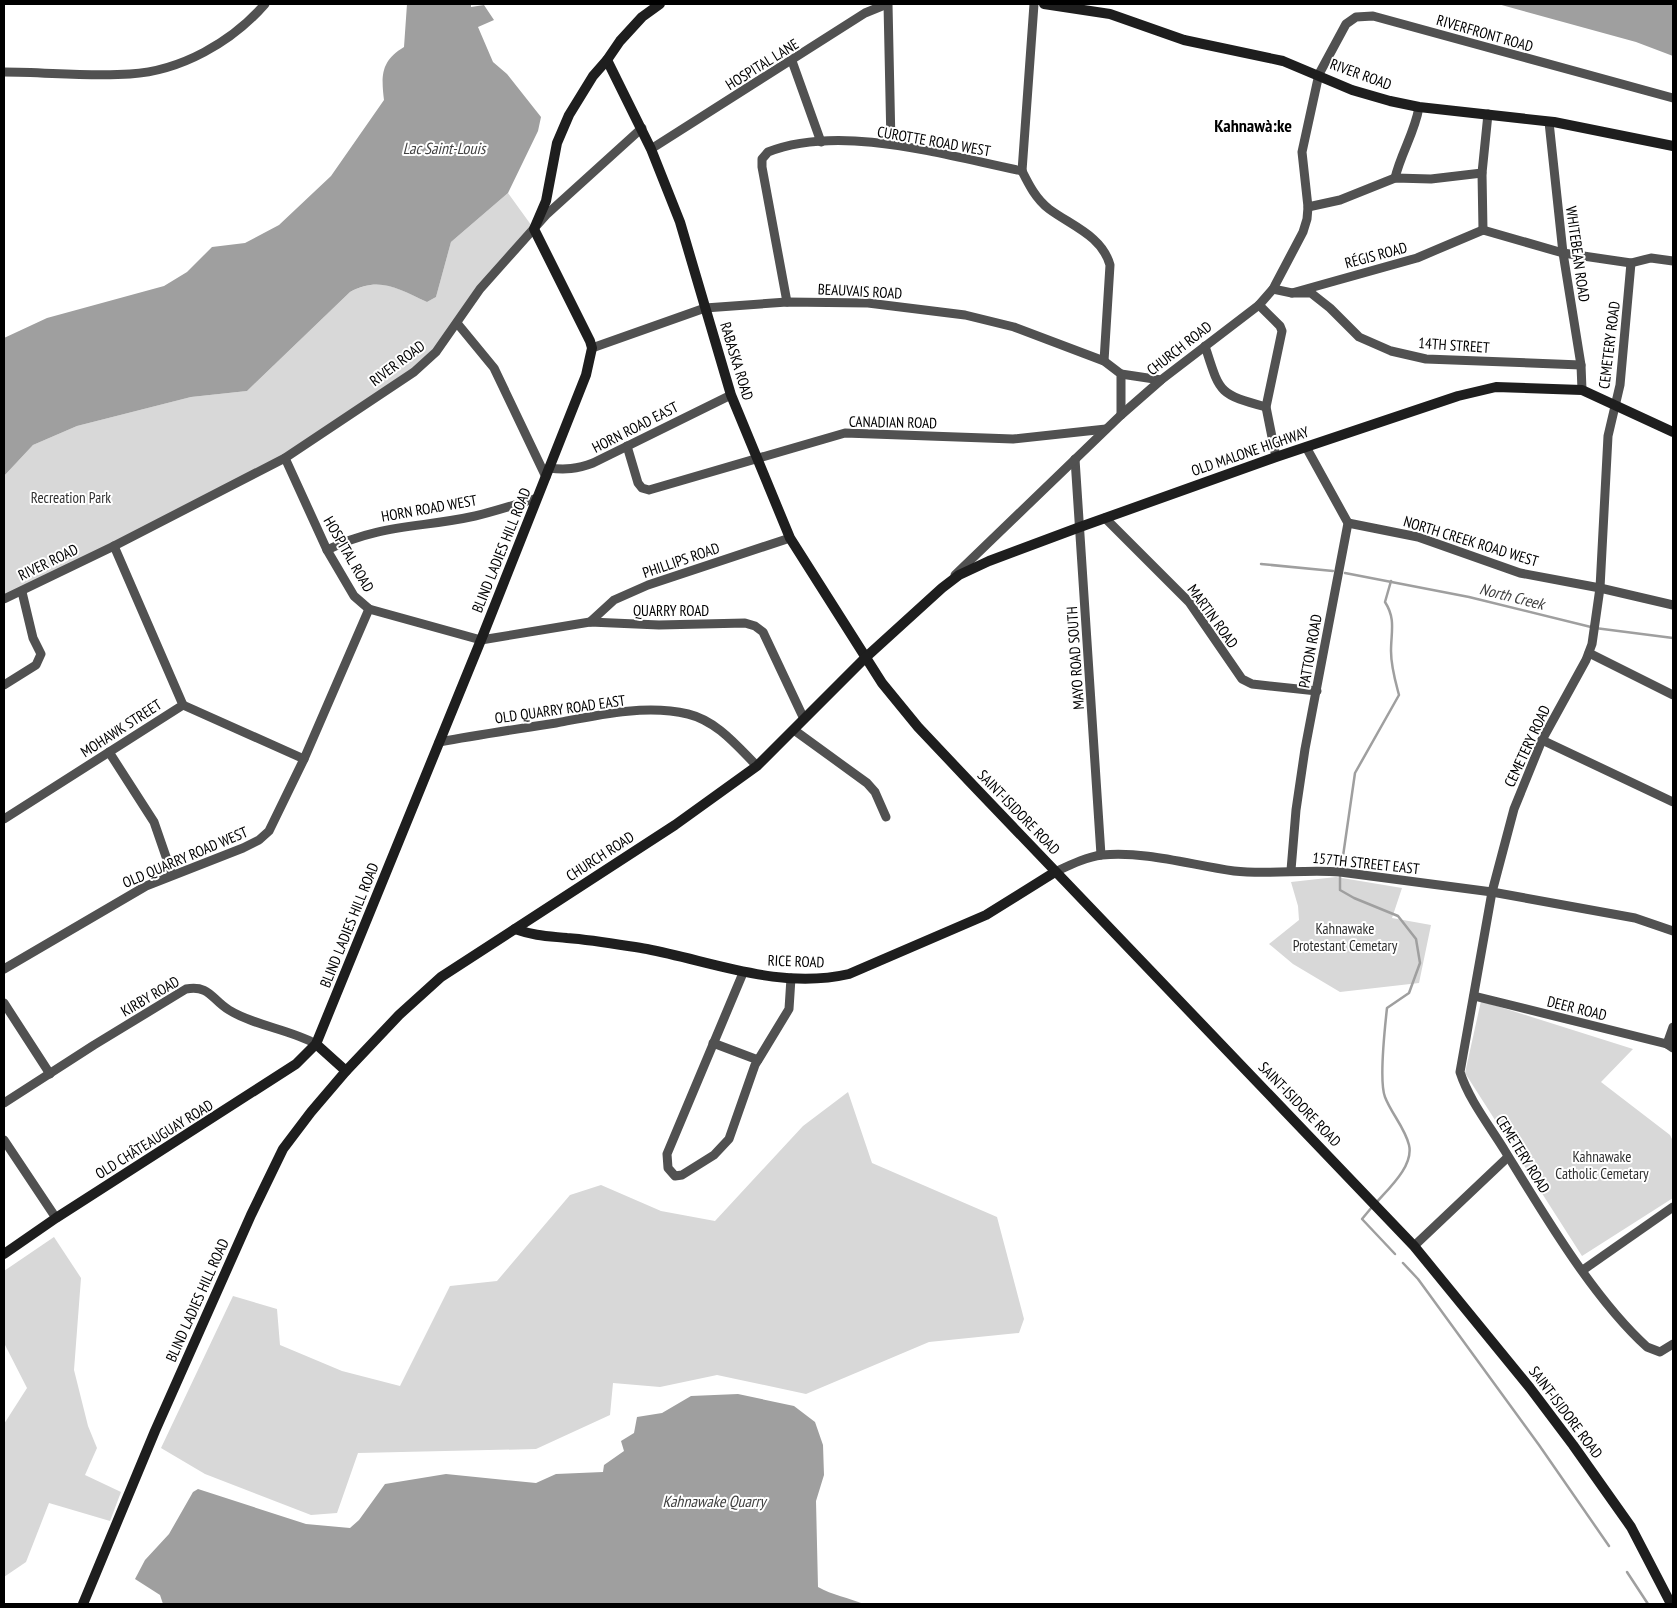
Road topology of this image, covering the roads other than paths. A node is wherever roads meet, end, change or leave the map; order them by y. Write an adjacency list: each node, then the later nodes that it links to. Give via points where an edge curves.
1 (265, 4): 8 (street, via 247,24 221,44 170,66 131,74)
2 (660, 4): 6 (street, RIVER ROAD, via 642,17)
3 (888, 4): 7 (street, HOSPITAL LANE, via 865,13); 16 (street)
4 (1034, 4): 19 (street)
5 (1044, 4): 9 (street, RIVER ROAD, via 1110,14 1184,40 1283,61)
6 (607, 60): 14 (street, RABASKA ROAD); 23 (street, RIVER ROAD, via 593,76 559,134 546,201)
7 (792, 61): 15 (street); 18 (street, HOSPITAL LANE)
8 (4, 72)
9 (1319, 74): 10 (street, RIVERFRONT ROAD, via 1346,24 1356,17 1373,16); 11 (street, RIVER ROAD, via 1352,90); 22 (street, CHURCH ROAD, via 1302,152)
10 (1673, 98)
11 (1419, 107): 12 (street, RIVER ROAD); 21 (street)
12 (1488, 114): 13 (street, RIVER ROAD); 20 (street)
13 (1549, 122): 17 (street, RIVER ROAD); 25 (street, WHITEBEAN ROAD)
14 (642, 128): 18 (street, RABASKA ROAD); 23 (street)
15 (821, 142): 16 (street, CUROTTE ROAD WEST); 30 (street, CUROTTE ROAD WEST, via 775,149 762,159)
16 (891, 144): 19 (street, CUROTTE ROAD WEST)
17 (1673, 146)
18 (652, 149): 32 (street, RABASKA ROAD, via 688,244)
19 (1022, 171): 36 (street, via 1031,190 1048,208 1098,242 1106,253 1110,265)
20 (1482, 173): 21 (street, via 1431,179); 24 (street)
21 (1395, 178): 22 (street, via 1340,200)
22 (1308, 207): 28 (street, CHURCH ROAD, via 1303,232)
23 (534, 228): 33 (street, RIVER ROAD, via 480,290); 35 (street)
24 (1483, 230): 25 (street); 29 (street, RÉGIS ROAD, via 1417,258)
25 (1563, 254): 27 (street); 37 (street, WHITEBEAN ROAD)
26 (1673, 262): 27 (street, via 1650,258)
27 (1631, 263): 42 (street, CEMETERY ROAD, via 1620,384)
28 (1273, 289): 29 (street, RÉGIS ROAD); 31 (street, CHURCH ROAD)
29 (1292, 293): 37 (street, 14TH STREET, via 1311,293 1359,338 1391,352 1426,359)
30 (788, 302): 32 (street, BEAUVAIS ROAD); 36 (street, BEAUVAIS ROAD, via 868,303 965,315 1014,328)
31 (1259, 305): 34 (street, CHURCH ROAD); 43 (street, via 1282,331)
32 (705, 308): 35 (street, BEAUVAIS ROAD); 41 (street, RABASKA ROAD)
33 (457, 323): 49 (street, RIVER ROAD, via 436,352 414,372); 53 (street, via 494,368)
34 (1205, 346): 39 (street, CHURCH ROAD); 43 (street, via 1221,388 1232,398)
35 (592, 348): 53 (street, BLIND LADIES HILL ROAD, via 586,375)
36 (1104, 362): 38 (street, BEAUVAIS ROAD)
37 (1581, 365): 40 (street, WHITEBEAN ROAD)
38 (1121, 374): 39 (street, BEAUVAIS ROAD); 44 (street)
39 (1161, 380): 44 (street, CHURCH ROAD)
40 (1582, 390): 42 (street, OLD MALONE HIGHWAY); 48 (street, OLD MALONE HIGHWAY, via 1496,386)
41 (731, 394): 47 (street, HORN ROAD EAST); 50 (street, RABASKA ROAD)
42 (1614, 404): 46 (street, OLD MALONE HIGHWAY); 62 (street, CEMETERY ROAD, via 1608,436)
43 (1266, 407): 51 (street)
44 (1121, 414): 45 (street, CHURCH ROAD)
45 (1106, 429): 50 (street, CANADIAN ROAD, via 1014,439 845,433); 52 (street, CHURCH ROAD)
46 (1673, 432)
47 (627, 446): 50 (street, CANADIAN ROAD, via 638,483 649,490); 53 (street, HORN ROAD EAST, via 580,468)
48 (1306, 448): 51 (street, OLD MALONE HIGHWAY); 56 (street)
49 (285, 458): 59 (street, RIVER ROAD); 60 (street, HOSPITAL ROAD)
50 (755, 458): 58 (street, RABASKA ROAD)
51 (1276, 458): 55 (street, OLD MALONE HIGHWAY)
52 (1075, 459): 57 (street, MAYO ROAD SOUTH); 61 (street, CHURCH ROAD)
53 (547, 473): 54 (street, BLIND LADIES HILL ROAD)
54 (537, 498): 60 (street, HORN ROAD WEST, via 475,516 391,528 352,538); 68 (street, BLIND LADIES HILL ROAD)
55 (1106, 518): 57 (street, OLD MALONE HIGHWAY); 72 (street, MARTIN ROAD, via 1189,602 1242,679 1252,684)
56 (1348, 523): 62 (street, NORTH CREEK ROAD WEST, via 1418,537 1520,573); 72 (street, PATTON ROAD)
57 (1080, 527): 61 (street, OLD MALONE HIGHWAY, via 989,561); 85 (street, MAYO ROAD SOUTH)
58 (790, 538): 67 (street, PHILLIPS ROAD, via 648,585 614,600); 70 (street, RABASKA ROAD)
59 (114, 546): 63 (street, RIVER ROAD); 74 (street, MOHAWK STREET)
60 (327, 550): 66 (street, HOSPITAL ROAD, via 354,596)
61 (942, 588): 70 (street, OLD MALONE HIGHWAY)
62 (1600, 588): 65 (street, NORTH CREEK ROAD WEST); 69 (street, CEMETERY ROAD)
63 (22, 592): 64 (street, RIVER ROAD); 71 (street, via 41,654 36,665)
64 (4, 599)
65 (1673, 605)
66 (369, 609): 68 (street, HOSPITAL ROAD); 80 (street, OLD QUARRY ROAD WEST)
67 (590, 622): 68 (street, QUARRY ROAD); 75 (street, QUARRY ROAD, via 659,625 745,623 755,626 763,632)
68 (481, 640): 78 (street, BLIND LADIES HILL ROAD)
69 (1589, 653): 73 (street); 77 (street, CEMETERY ROAD)
70 (865, 658): 75 (street, CHURCH ROAD); 87 (street, SAINT-ISIDORE ROAD, via 918,727)
71 (4, 685)
72 (1317, 691): 86 (street, PATTON ROAD, via 1297,801)
73 (1673, 695)
74 (183, 705): 79 (street, MOHAWK STREET); 80 (street)
75 (804, 719): 76 (street, CHURCH ROAD)
76 (794, 730): 81 (street, CHURCH ROAD); 83 (street, via 867,783 875,792)
77 (1542, 740): 82 (street); 89 (street, CEMETERY ROAD, via 1514,809)
78 (439, 742): 81 (street, OLD QUARRY ROAD EAST, via 595,715 659,711 688,714 707,721 722,731); 98 (street, BLIND LADIES HILL ROAD)
79 (109, 752): 84 (street, MOHAWK STREET); 88 (street, via 154,822)
80 (304, 759): 88 (street, OLD QUARRY ROAD WEST, via 276,820 259,840)
81 (757, 766): 90 (street, CHURCH ROAD, via 675,825)
82 (1673, 802)
83 (886, 817)
84 (4, 819)
85 (1101, 855): 86 (street, 157TH STREET EAST, via 1138,855 1235,871); 87 (street, 157TH STREET EAST)
86 (1291, 870): 89 (street, 157TH STREET EAST, via 1340,872)
87 (1055, 872): 94 (street, RICE ROAD, via 986,915 849,974); 109 (street, SAINT-ISIDORE ROAD)
88 (172, 874): 92 (street, OLD QUARRY ROAD WEST, via 118,901)
89 (1492, 892): 91 (street, 157TH STREET EAST, via 1635,918); 95 (street, CEMETERY ROAD)
90 (515, 929): 93 (street, RICE ROAD, via 534,936 648,950); 102 (street, CHURCH ROAD, via 441,977 399,1015)
91 (1673, 931)
92 (4, 969)
93 (743, 973): 94 (street, RICE ROAD); 99 (street)
94 (791, 978): 101 (street, via 789,1009)
95 (1474, 996): 100 (street, DEER ROAD); 106 (street, CEMETERY ROAD, via 1460,1072 1464,1085)
96 (4, 1003): 103 (street)
97 (1673, 1027): 100 (street)
98 (316, 1044): 102 (street); 103 (street, KIRBY ROAD, via 298,1034 240,1016 198,987 186,989); 108 (street, OLD CHÂTEAUGUAY ROAD, via 296,1064)
99 (713, 1044): 101 (street); 101 (street, via 667,1154 668,1168 675,1176 682,1176 714,1155 729,1139)
100 (1670, 1046)
101 (758, 1060)
102 (346, 1071): 113 (street, BLIND LADIES HILL ROAD, via 283,1149 250,1215)
103 (50, 1074): 104 (street, KIRBY ROAD)
104 (4, 1103)
105 (4, 1140): 108 (street)
106 (1508, 1157): 109 (street); 111 (street, CEMETERY ROAD)
107 (1673, 1207): 111 (street)
108 (56, 1218): 110 (street, OLD CHÂTEAUGUAY ROAD)
109 (1414, 1246): 114 (street, SAINT-ISIDORE ROAD, via 1573,1445 1634,1533)
110 (4, 1254)
111 (1582, 1270): 112 (street, CEMETERY ROAD, via 1647,1347 1660,1352)
112 (1673, 1344)
113 (83, 1604)
114 (1671, 1604)

